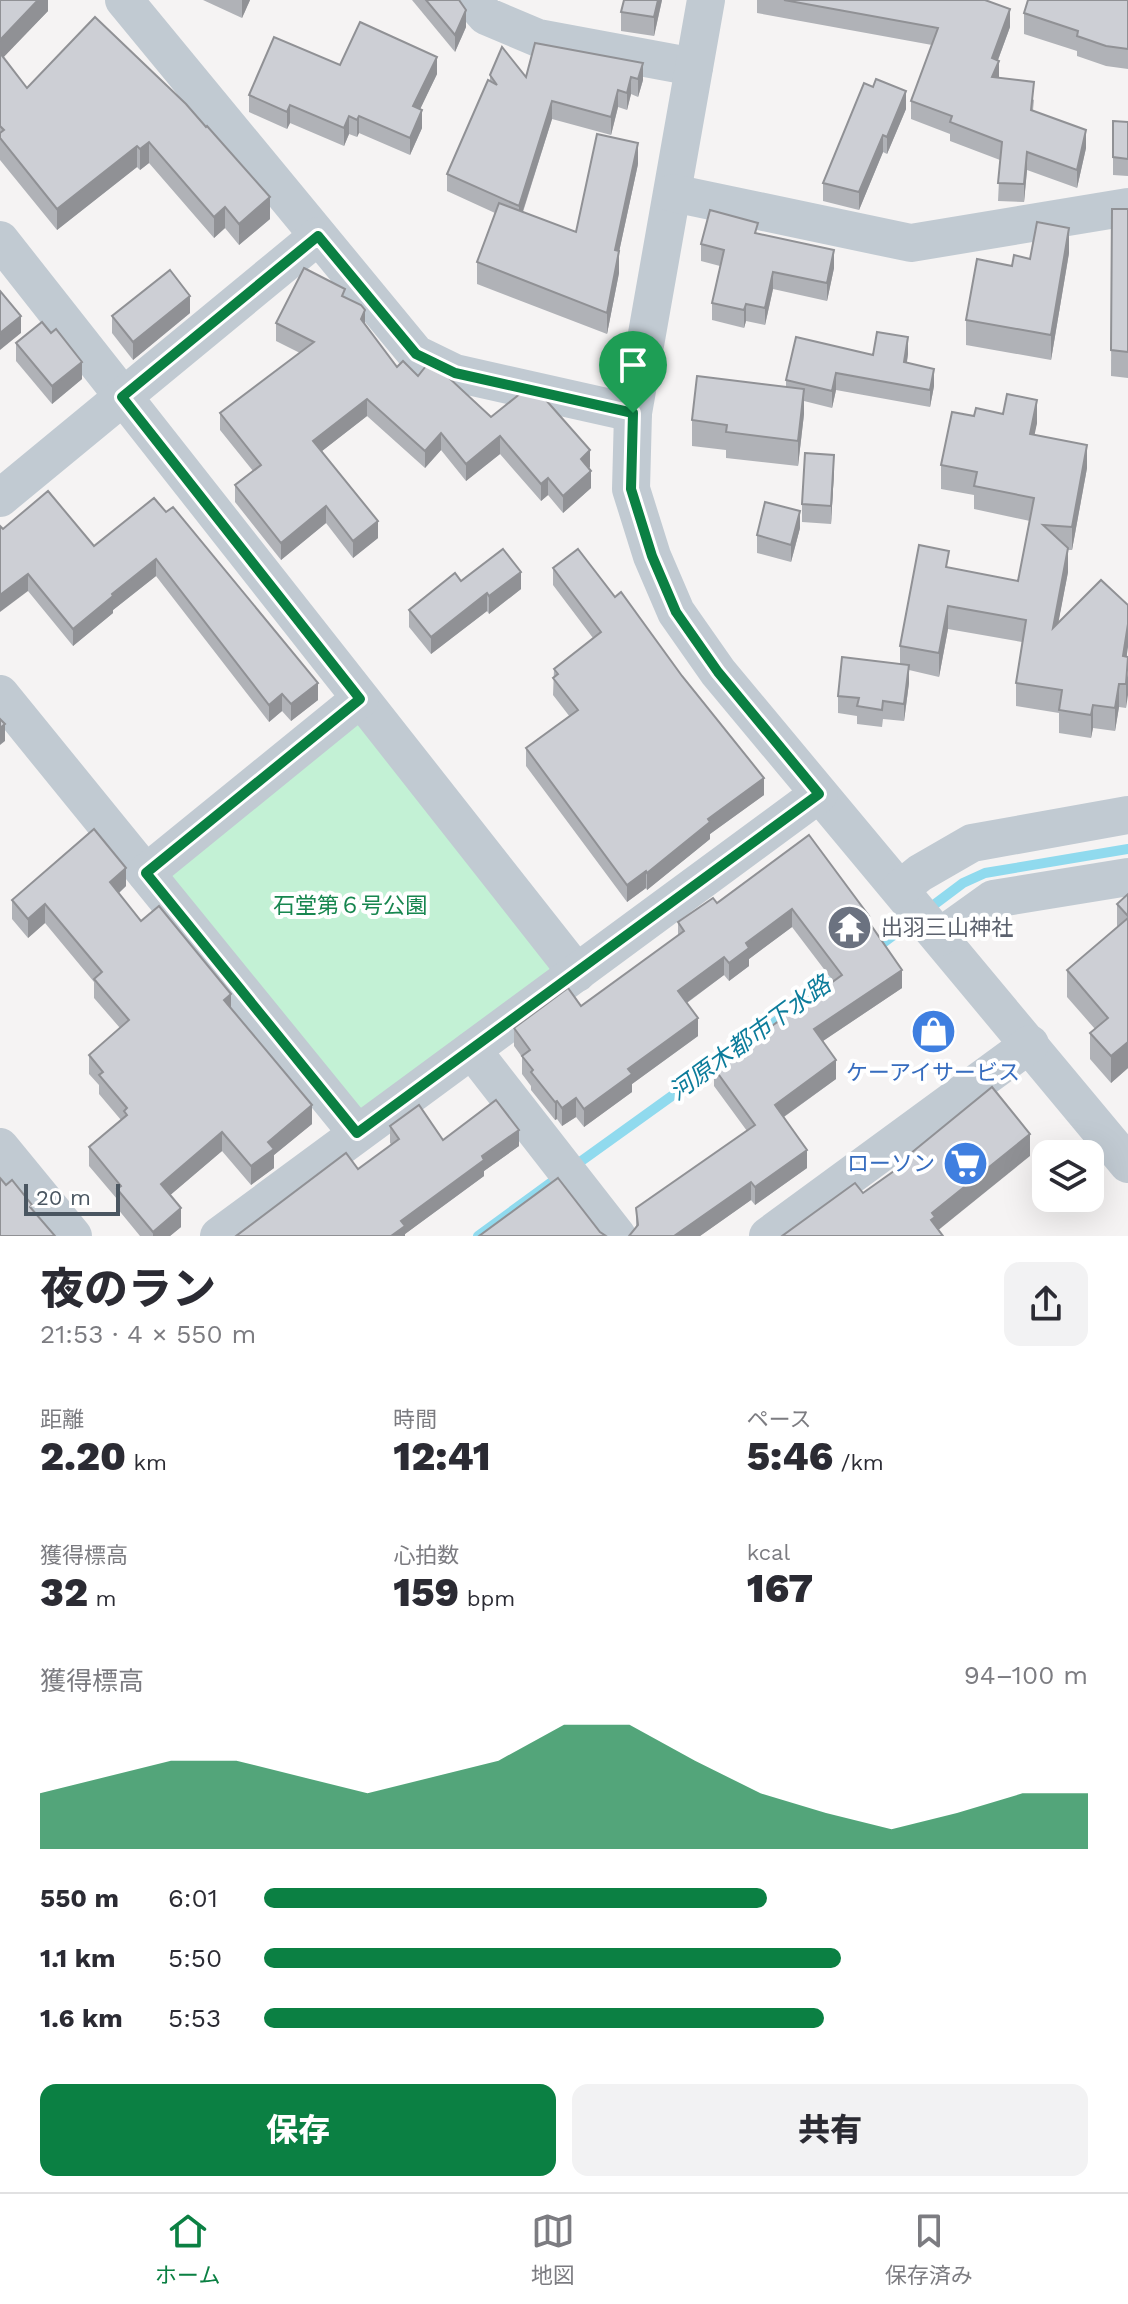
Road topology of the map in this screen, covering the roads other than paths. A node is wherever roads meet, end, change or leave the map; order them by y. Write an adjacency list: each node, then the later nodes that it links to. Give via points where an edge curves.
1 (124, 0): 7 (street)
2 (472, 0): 4 (street, via 486,16 538,38)
3 (706, 0): 4 (street)
4 (694, 67): 5 (street)
5 (673, 193): 6 (street, via 911,243); 10 (street)
6 (1128, 207)
7 (318, 236): 9 (street); 10 (street, via 416,354 455,373)
8 (0, 240): 9 (street)
9 (122, 397): 11 (street); 13 (street)
10 (633, 413): 14 (street, via 631,489 676,612 718,672)
11 (0, 498)
12 (0, 694): 16 (street)
13 (360, 699): 16 (street); 20 (street)
14 (819, 794): 18 (street); 20 (street)
15 (1128, 815): 18 (street, via 972,843)
16 (146, 873): 23 (street)
17 (1128, 877): 19 (street, via 993,899)
18 (900, 889): 19 (street)
19 (940, 937): 21 (street)
20 (577, 973): 22 (street)
21 (1030, 1044): 25 (street); 29 (street)
22 (472, 1050): 23 (street); 28 (street)
23 (357, 1133): 27 (street)
24 (0, 1147): 26 (street)
25 (1128, 1164)
26 (73, 1236)
27 (219, 1236)
28 (617, 1236)
29 (768, 1236)

